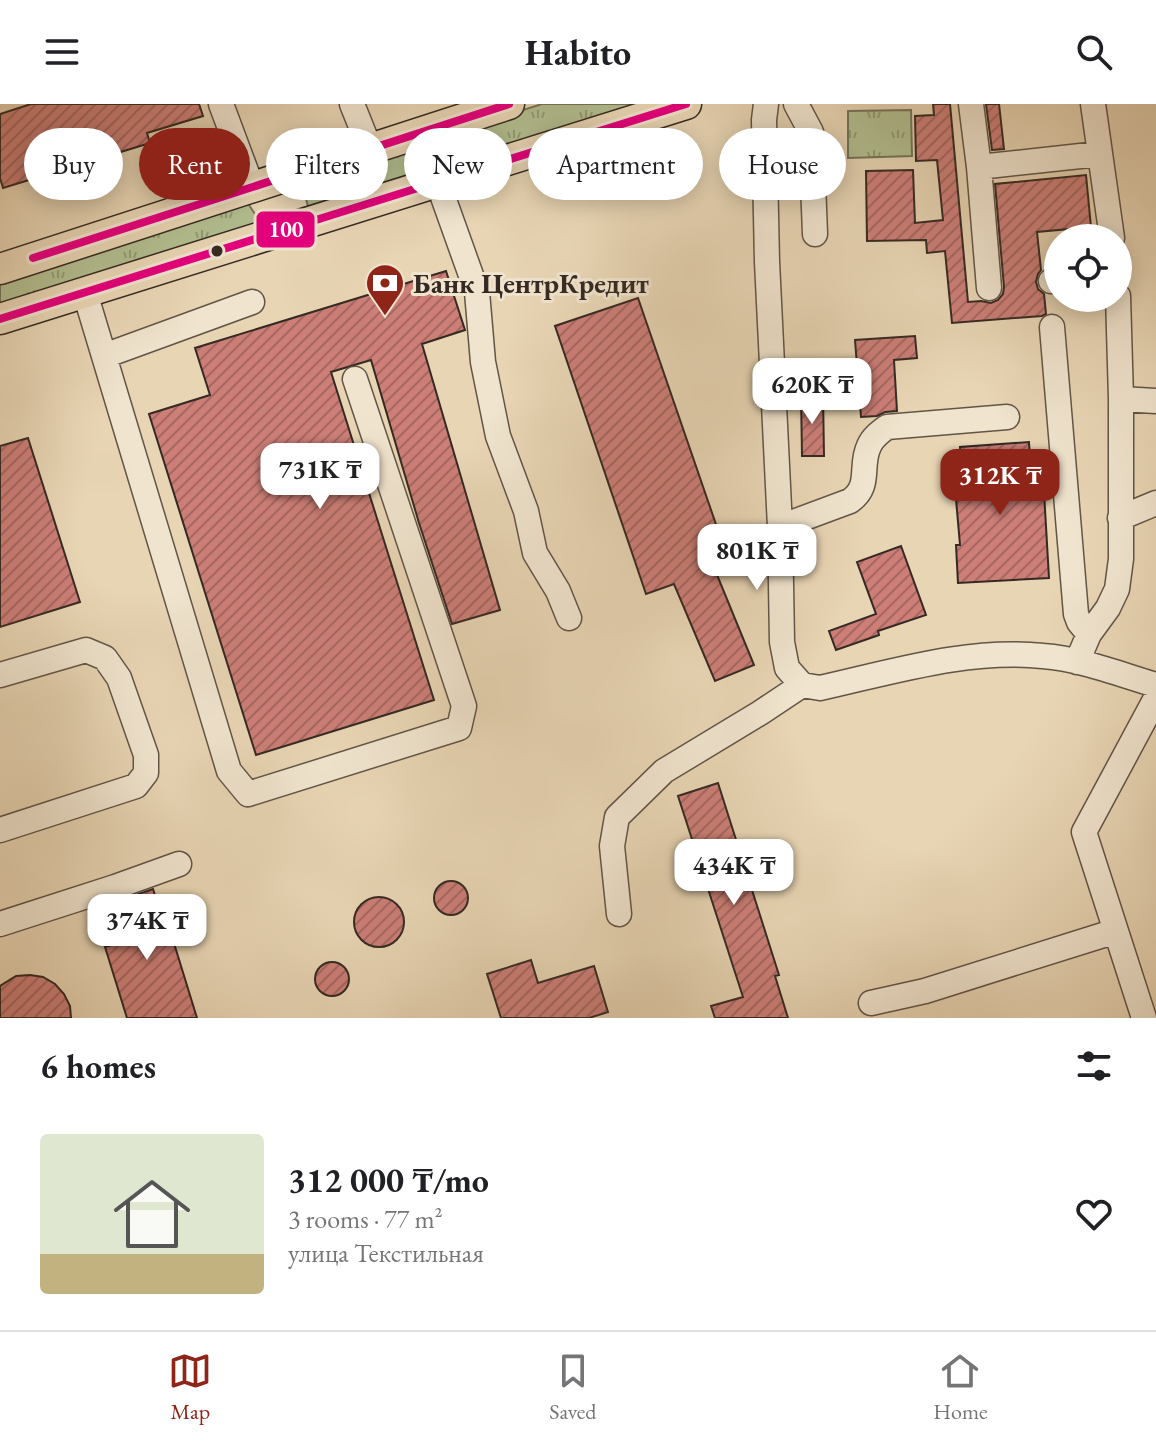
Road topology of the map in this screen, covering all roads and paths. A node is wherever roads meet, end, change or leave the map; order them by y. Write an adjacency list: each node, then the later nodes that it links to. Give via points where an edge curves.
1 (221, 104): 15 (street)
2 (352, 104): 10 (street)
3 (509, 104): 9 (main road)
4 (686, 104): 13 (main road)
5 (766, 104): 35 (street, via 767,262)
6 (796, 104): 20 (street, via 811,132)
7 (971, 104): 14 (street)
8 (1093, 104): 12 (street)
9 (455, 112): 11 (main road)
10 (362, 128)
11 (388, 141)
12 (1099, 154): 14 (street); 18 (street)
13 (512, 159)
14 (979, 167): 22 (street)
15 (264, 183): 19 (main road); 21 (main road)
16 (404, 193): 19 (main road)
17 (444, 200): 36 (street, via 477,292 483,362 498,436 526,511 535,553)
18 (1110, 224)
19 (292, 228): 23 (main road)
20 (815, 234)
21 (0, 269)
22 (989, 288)
23 (85, 293): 26 (main road); 28 (street)
24 (252, 302): 28 (street)
25 (1118, 312): 30 (street)
26 (0, 319)
27 (1052, 327): 37 (street, via 1076,614)
28 (104, 356): 29 (street, via 229,771 248,794 459,728 462,717 464,706)
29 (355, 379)
30 (1121, 399): 31 (street); 34 (street)
31 (1156, 401)
32 (1007, 417): 35 (street, via 887,427 868,447 857,496)
33 (1156, 503): 34 (street)
34 (1120, 518): 37 (street, via 1117,589)
35 (780, 527): 40 (street, via 782,642 787,668)
36 (569, 618)
37 (1089, 634): 38 (street)
38 (1077, 662): 40 (street, via 1015,654 965,658 820,688); 41 (street)
39 (0, 675): 43 (street, via 86,650 105,658 119,678 146,755 146,773 136,786)
40 (802, 685): 45 (street, via 664,771 617,817 612,846)
41 (1156, 685)
42 (1156, 698): 47 (street, via 1084,832)
43 (0, 830)
44 (179, 864): 46 (street)
45 (619, 914)
46 (0, 924)
47 (1116, 931): 48 (street); 49 (street)
48 (1146, 1002)
49 (871, 1003)

